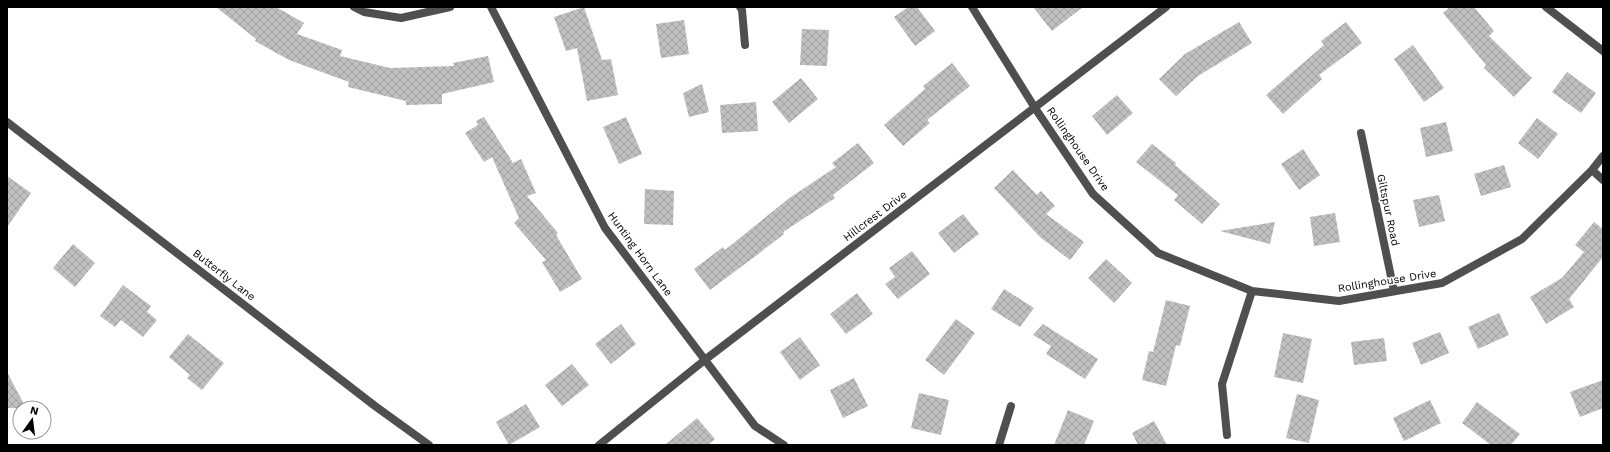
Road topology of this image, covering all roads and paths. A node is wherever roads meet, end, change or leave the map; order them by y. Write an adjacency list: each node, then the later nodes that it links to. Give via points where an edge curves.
1 (354, 7): 2 (street, via 364,12 401,18)
2 (450, 7)
3 (491, 7): 18 (street, Hunting Horn Lane, via 605,228)
4 (740, 7): 8 (street)
5 (972, 7): 10 (street, Rollinghouse Drive)
6 (1166, 7): 10 (street, Hillcrest Drive)
7 (1546, 7): 9 (street)
8 (745, 45)
9 (1603, 51)
10 (1035, 108): 16 (street, Rollinghouse Drive, via 1093,194 1158,253); 18 (street, Hillcrest Drive)
11 (7, 122): 21 (street, Butterfly Lane)
12 (1361, 133): 17 (street, Giltspur Road)
13 (1603, 156): 14 (street, Rollinghouse Drive)
14 (1592, 170): 15 (street); 17 (street, Rollinghouse Drive, via 1522,239 1442,283)
15 (1603, 180)
16 (1252, 291): 17 (street, Rollinghouse Drive, via 1339,301); 20 (street, via 1222,384)
17 (1394, 291)
18 (706, 359): 22 (street, Hillcrest Drive); 23 (street, Hunting Horn Lane, via 755,426)
19 (1011, 406): 24 (street)
20 (1227, 435)
21 (429, 445)
22 (599, 445)
23 (784, 445)
24 (999, 445)

